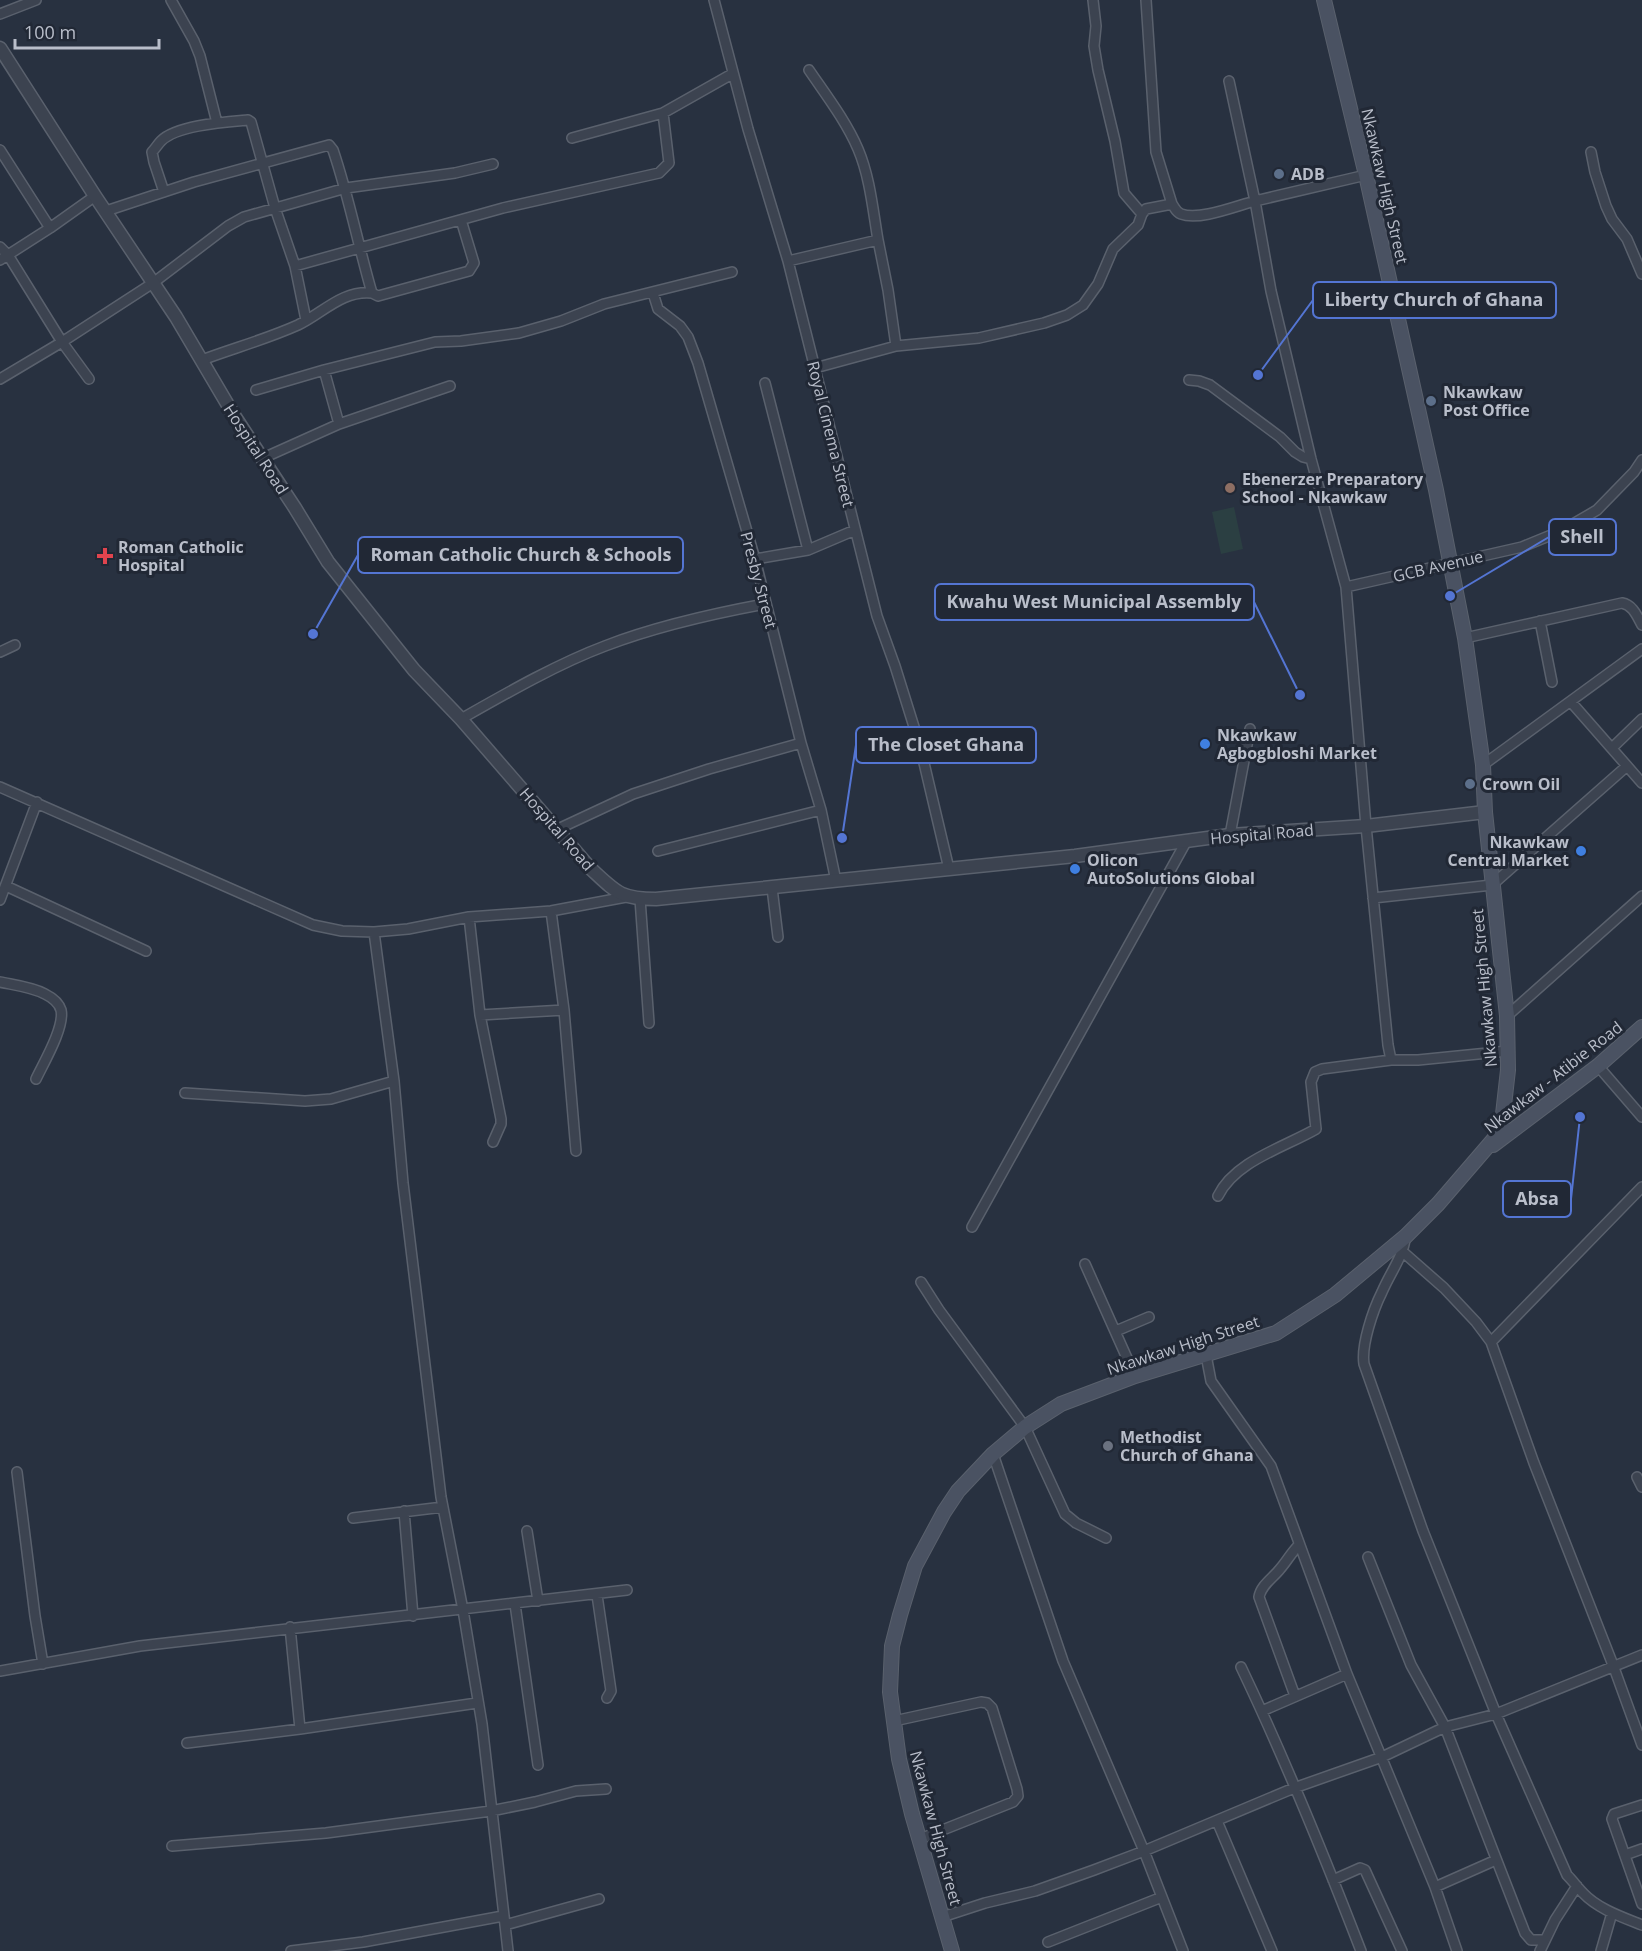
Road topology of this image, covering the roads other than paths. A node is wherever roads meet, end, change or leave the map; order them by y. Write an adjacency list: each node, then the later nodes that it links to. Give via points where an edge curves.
1 (36, 0): 7 (street)
2 (171, 0): 13 (street, via 200,56)
3 (714, 0): 10 (street, Royal Cinema Street)
4 (1094, 0): 27 (street, via 1094,46 1124,193)
5 (1146, 0): 24 (street, via 1156,152)
6 (1324, 0): 19 (main road, Nkawkaw High Street)
7 (0, 14)
8 (0, 48): 22 (street, Hospital Road)
9 (809, 70): 30 (street, via 858,150)
10 (732, 74): 12 (street); 34 (street, Royal Cinema Street)
11 (1229, 81): 23 (street)
12 (663, 113): 14 (street); 28 (street, via 669,163 659,173)
13 (217, 123): 17 (street, via 251,122); 21 (street, via 162,139 152,152)
14 (572, 138)
15 (0, 150): 29 (street)
16 (1591, 152): 37 (street, via 1606,207 1627,239)
17 (263, 163): 20 (street, via 329,145); 21 (street); 25 (street)
18 (493, 164): 20 (street)
19 (1366, 175): 23 (street); 60 (main road, Nkawkaw High Street)
20 (346, 188): 25 (street); 32 (street)
21 (164, 192): 26 (street)
22 (95, 196): 26 (street, Hospital Road); 29 (street)
23 (1255, 201): 24 (street, via 1194,217 1183,215); 55 (street, via 1271,291)
24 (1172, 204): 27 (street, via 1146,209)
25 (275, 208): 35 (street); 38 (street, via 228,225)
26 (106, 211): 38 (street, Hospital Road)
27 (1142, 214): 43 (street, via 1138,225 1113,249 1098,284 1083,305 1067,315 979,338)
28 (461, 220): 32 (street); 39 (street, via 474,263 469,271 384,295)
29 (50, 228): 33 (street)
30 (878, 240): 34 (street); 43 (street)
31 (0, 247): 33 (street)
32 (359, 248): 35 (street); 39 (street)
33 (4, 258): 42 (street)
34 (788, 261): 45 (street, Royal Cinema Street)
35 (295, 266): 41 (street)
36 (732, 272): 40 (street)
37 (1642, 274)
38 (153, 283): 42 (street); 44 (street, Hospital Road)
39 (372, 293): 41 (street, via 344,296)
40 (653, 293): 46 (street, via 604,304 519,333 435,342); 59 (street, Presby Street, via 658,309 688,337 698,363)
41 (306, 320): 44 (street)
42 (62, 342): 47 (street); 48 (street)
43 (896, 346): 45 (street)
44 (202, 360): 54 (street, Hospital Road)
45 (814, 368): 57 (street, Royal Cinema Street)
46 (324, 370): 52 (street); 53 (street)
47 (0, 379)
48 (89, 379)
49 (1189, 380): 55 (street, via 1210,385 1294,452)
50 (765, 383): 58 (street)
51 (450, 386): 53 (street)
52 (256, 390)
53 (339, 424): 54 (street)
54 (261, 459): 71 (street, Hospital Road, via 360,604)
55 (1311, 459): 61 (street)
56 (1642, 460): 60 (street, GCB Avenue, via 1597,510 1562,531 1522,547)
57 (855, 530): 58 (street); 88 (street, Royal Cinema Street, via 877,616 920,746)
58 (808, 549): 59 (street)
59 (755, 559): 62 (street, Presby Street)
60 (1451, 562): 61 (street, GCB Avenue); 65 (main road, Nkawkaw High Street)
61 (1346, 588): 83 (street)
62 (765, 604): 71 (street, via 687,620 604,646); 74 (street, Presby Street)
63 (1540, 621): 64 (street, via 1622,603 1634,610); 65 (street); 69 (street)
64 (1642, 625)
65 (1465, 638): 76 (main road, Nkawkaw High Street)
66 (15, 645): 68 (street)
67 (1642, 648): 70 (street)
68 (0, 652)
69 (1551, 682)
70 (1571, 702): 75 (street); 76 (street)
71 (461, 719): 84 (street, Hospital Road)
72 (1642, 720): 75 (street)
73 (1250, 729): 85 (street)
74 (801, 743): 81 (street, Presby Street); 84 (street, via 633,794)
75 (1612, 748): 77 (street)
76 (1483, 765): 82 (main road, Nkawkaw High Street)
77 (1627, 766): 78 (street); 90 (street)
78 (1642, 783)
79 (0, 787): 80 (street)
80 (38, 802): 91 (street); 100 (street, via 313,925)
81 (821, 810): 87 (street); 89 (street, Presby Street)
82 (1485, 812): 83 (street, Hospital Road); 90 (main road, Nkawkaw High Street)
83 (1366, 826): 85 (street, Hospital Road); 95 (street)
84 (558, 829): 94 (street, Hospital Road, via 590,868)
85 (1230, 836): 86 (street, Hospital Road)
86 (1186, 842): 88 (street, Hospital Road); 121 (street)
87 (658, 851)
88 (950, 869): 89 (street, Hospital Road)
89 (836, 881): 92 (street, Hospital Road)
90 (1492, 885): 95 (street); 106 (main road, Nkawkaw High Street)
91 (6, 886): 97 (street); 102 (street)
92 (772, 888): 96 (street, Hospital Road); 101 (street)
93 (1642, 896): 106 (street)
94 (626, 897): 96 (street, Hospital Road); 98 (street)
95 (1373, 898): 110 (street)
96 (640, 899): 107 (street)
97 (0, 900)
98 (550, 911): 99 (street); 104 (street)
99 (469, 917): 100 (street); 105 (street)
100 (374, 932): 113 (street)
101 (778, 937)
102 (146, 951)
103 (0, 982): 112 (street, via 45,994 61,1011 51,1048)
104 (564, 1010): 105 (street); 117 (street)
105 (480, 1015): 116 (street, via 501,1119)
106 (1507, 1016): 109 (main road, Nkawkaw High Street)
107 (649, 1023)
108 (1642, 1027): 111 (main road, Nkawkaw - Atibie Road)
109 (1508, 1051): 110 (street); 118 (main road, Nkawkaw High Street, via 1502,1123)
110 (1391, 1060): 120 (street, via 1315,1072 1311,1082 1316,1129 1269,1150 1222,1186)
111 (1599, 1066): 115 (street); 118 (main road, Nkawkaw - Atibie Road)
112 (36, 1079)
113 (394, 1081): 114 (street, via 331,1099 305,1101); 136 (street)
114 (185, 1094)
115 (1642, 1118)
116 (493, 1142)
117 (576, 1151)
118 (1484, 1152): 122 (main road, Nkawkaw High Street)
119 (1642, 1187): 128 (street)
120 (1218, 1196)
121 (972, 1227)
122 (1406, 1236): 123 (street); 129 (main road, Nkawkaw High Street, via 1335,1294 1276,1333)
123 (1403, 1252): 128 (street, via 1444,1288); 160 (street, via 1380,1294 1363,1351 1364,1364 1423,1531)
124 (1085, 1264): 127 (street)
125 (921, 1282): 131 (street)
126 (1149, 1317): 127 (street)
127 (1116, 1332): 130 (street)
128 (1491, 1342): 152 (street)
129 (1206, 1355): 130 (main road, Nkawkaw High Street); 141 (street, via 1211,1380 1271,1466)
130 (1135, 1376): 131 (main road, Nkawkaw High Street, via 1061,1404)
131 (1025, 1427): 132 (main road, Nkawkaw High Street); 140 (street, via 1065,1514)
132 (993, 1454): 161 (main road, Nkawkaw High Street, via 958,1491 915,1566 892,1646 890,1692); 176 (street, via 1063,1661)
133 (17, 1472): 151 (street)
134 (1637, 1477): 135 (street)
135 (1642, 1487)
136 (443, 1507): 137 (street); 147 (street)
137 (404, 1511): 138 (street); 148 (street)
138 (353, 1518)
139 (527, 1531): 145 (street)
140 (1106, 1538)
141 (1299, 1545): 155 (street); 156 (street, via 1259,1597)
142 (1368, 1557): 162 (street, via 1411,1665)
143 (627, 1590): 144 (street)
144 (597, 1595): 145 (street); 157 (street, via 611,1690)
145 (538, 1601): 146 (street)
146 (515, 1604): 147 (street); 167 (street)
147 (463, 1610): 148 (street); 158 (street)
148 (413, 1616): 149 (street)
149 (290, 1627): 151 (street, via 140,1646); 163 (street)
150 (1642, 1655): 152 (street)
151 (43, 1664): 154 (street)
152 (1613, 1665): 160 (street); 165 (street)
153 (1241, 1667): 159 (street)
154 (0, 1671)
155 (1347, 1674): 156 (street); 166 (street)
156 (1295, 1696): 159 (street)
157 (607, 1698)
158 (477, 1703): 163 (street); 171 (street)
159 (1262, 1711): 168 (street)
160 (1496, 1714): 162 (street); 180 (street, via 1567,1875)
161 (894, 1721): 173 (main road, Nkawkaw High Street, via 899,1759); 173 (street, via 987,1703 992,1708 1017,1789 1018,1796 1013,1802)
162 (1444, 1726): 166 (street); 178 (street)
163 (300, 1729): 164 (street)
164 (187, 1743)
165 (1642, 1745)
166 (1382, 1757): 168 (street); 181 (street)
167 (538, 1766)
168 (1294, 1788): 172 (street); 179 (street)
169 (606, 1789): 171 (street, via 576,1791)
170 (1642, 1805): 177 (street, via 1612,1816)
171 (491, 1811): 174 (street, via 326,1833); 187 (street)
172 (1216, 1821): 176 (street); 195 (street)
173 (920, 1839): 186 (main road, Nkawkaw High Street)
174 (172, 1846)
175 (1642, 1849): 177 (street)
176 (1144, 1851): 182 (street); 186 (street, via 1035,1891)
177 (1625, 1856): 184 (street)
178 (1496, 1860): 181 (street); 189 (street, via 1527,1936 1531,1940)
179 (1333, 1880): 196 (street); 197 (street, via 1360,1868 1365,1870)
180 (1577, 1886): 185 (street); 189 (street)
181 (1435, 1887): 198 (street)
182 (1162, 1897): 190 (street); 194 (street)
183 (599, 1899): 187 (street)
184 (1642, 1904)
185 (1612, 1913): 188 (street); 200 (street)
186 (942, 1917): 193 (main road, Nkawkaw High Street)
187 (504, 1920): 191 (street); 192 (street)
188 (1642, 1925)
189 (1545, 1940): 199 (street)
190 (1048, 1942)
191 (291, 1951)
192 (508, 1951)
193 (952, 1951)
194 (1183, 1951)
195 (1272, 1951)
196 (1361, 1951)
197 (1402, 1951)
198 (1457, 1951)
199 (1540, 1951)
200 (1601, 1951)

